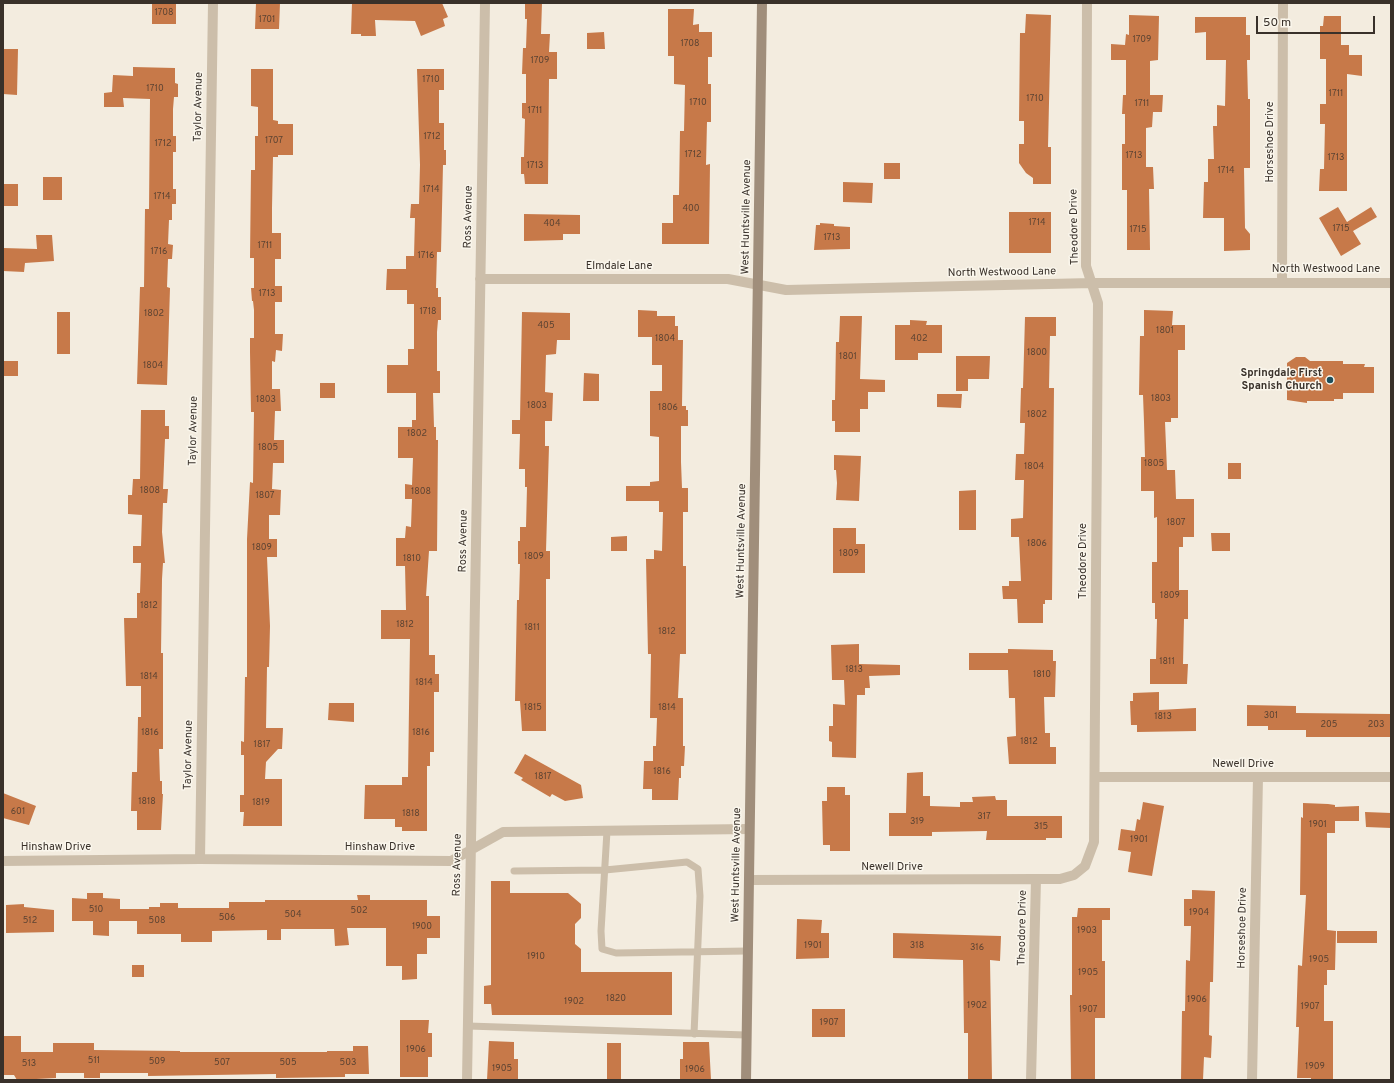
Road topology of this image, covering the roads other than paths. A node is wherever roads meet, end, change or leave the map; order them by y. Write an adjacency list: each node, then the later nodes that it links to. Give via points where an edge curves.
1 (213, 3): 17 (street, Taylor Avenue)
2 (485, 3): 6 (street, Ross Avenue)
3 (762, 3): 10 (main road, West Huntsville Avenue)
4 (1087, 3): 9 (street, Theodore Drive, via 1086,266)
5 (1284, 3): 7 (street, Horseshoe Drive)
6 (480, 279): 10 (street, Elmdale Lane, via 728,279); 16 (street, Ross Avenue)
7 (1282, 282): 8 (street, North Westwood Lane); 9 (street, North Westwood Lane)
8 (1391, 282)
9 (1092, 283): 10 (street, North Westwood Lane, via 786,290); 11 (street, Theodore Drive, via 1098,303)
10 (758, 284): 14 (main road, West Huntsville Avenue)
11 (1095, 777): 12 (street, Newell Drive); 21 (street, Theodore Drive, via 1094,842 1085,866 1074,875 1060,879)
12 (1258, 777): 13 (street, Newell Drive); 31 (street, Horseshoe Drive)
13 (1391, 778)
14 (749, 829): 15 (street, Hinshaw Drive); 22 (main road, West Huntsville Avenue)
15 (607, 831): 16 (street, Hinshaw Drive, via 503,832); 19 (lane)
16 (471, 850): 17 (street, Hinshaw Drive, via 451,861); 25 (street, Ross Avenue)
17 (200, 859): 18 (street, Hinshaw Drive)
18 (3, 860)
19 (605, 870): 20 (lane); 24 (lane, via 602,949 616,953); 24 (lane, via 687,862 698,869)
20 (514, 871)
21 (1036, 879): 22 (street, Newell Drive); 30 (street, Theodore Drive)
22 (749, 880): 23 (main road, West Huntsville Avenue)
23 (748, 951): 24 (lane); 27 (main road, West Huntsville Avenue)
24 (698, 952): 26 (lane)
25 (468, 1026): 26 (lane); 28 (street, Ross Avenue)
26 (694, 1034): 27 (lane)
27 (746, 1035): 29 (main road, West Huntsville Avenue)
28 (467, 1080)
29 (746, 1080)
30 (1032, 1080)
31 (1252, 1080)

